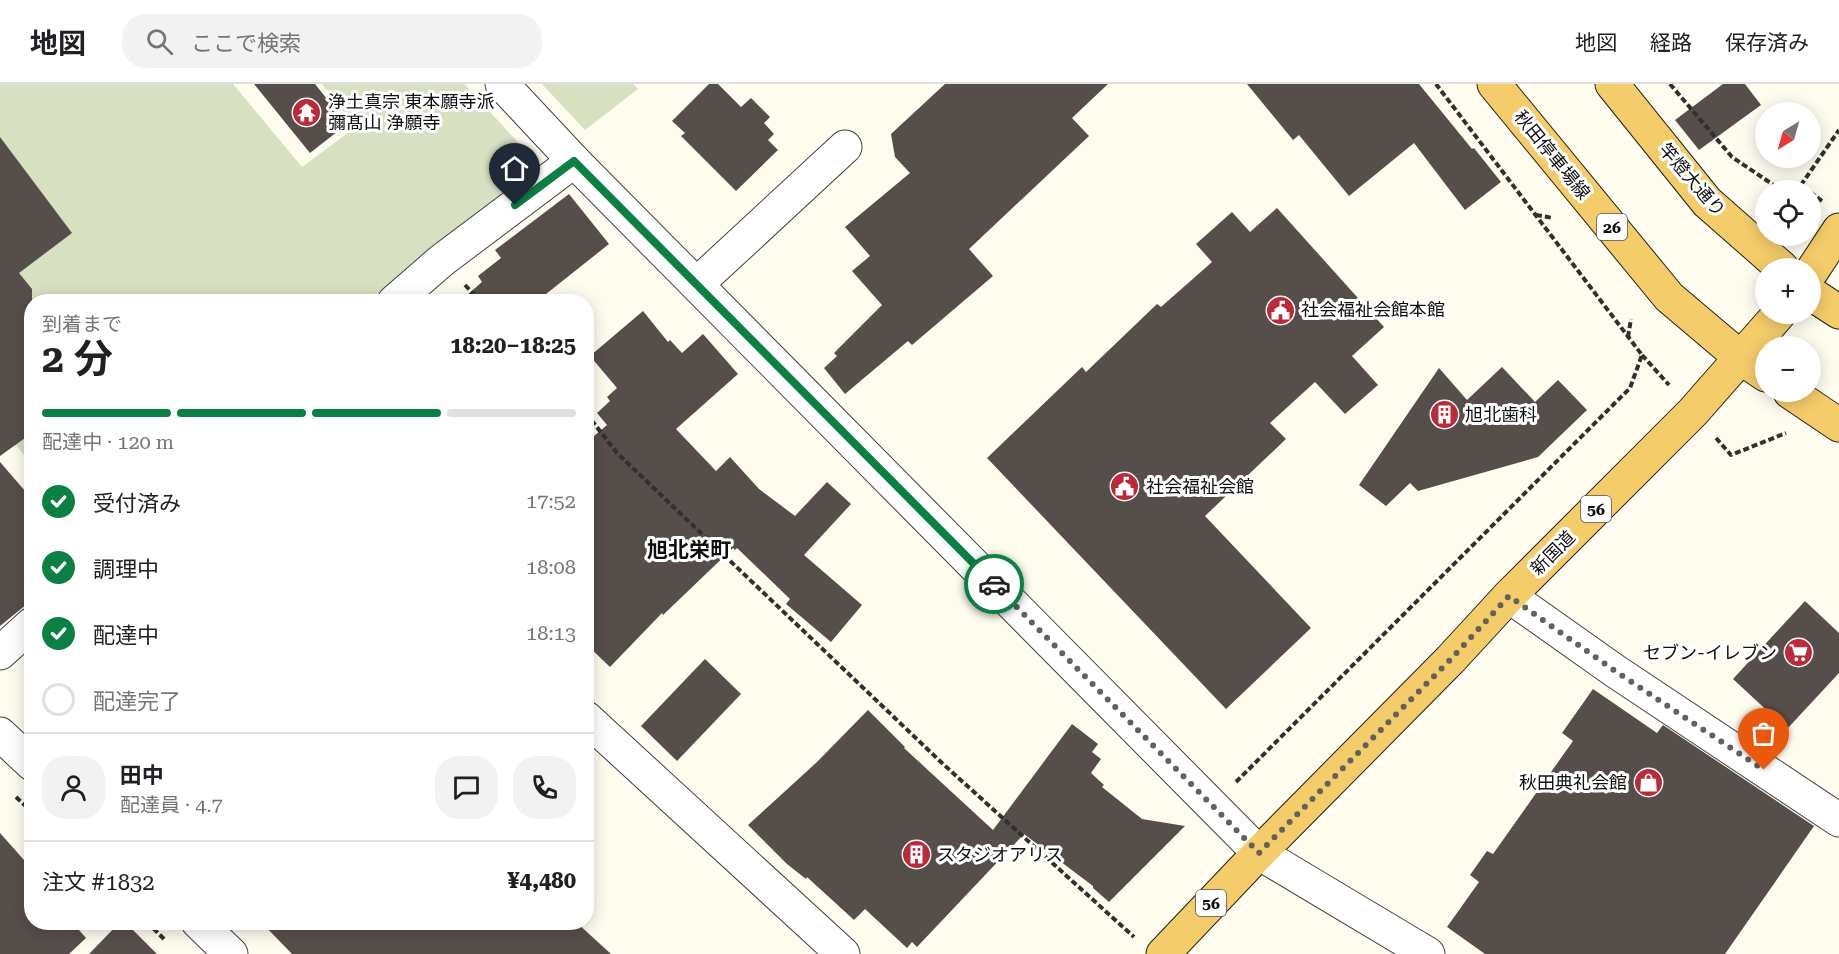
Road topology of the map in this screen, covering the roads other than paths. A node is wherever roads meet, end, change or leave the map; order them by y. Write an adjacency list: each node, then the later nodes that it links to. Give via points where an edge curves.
1 (502, 84): 5 (street)
2 (1494, 84): 14 (main road, 秋田停車場線 / 26, via 1669,297)
3 (1612, 84): 7 (main road, 竿燈大通り, via 1707,202)
4 (845, 147): 9 (street)
5 (574, 161): 9 (street); 10 (street)
6 (1839, 230): 8 (main road)
7 (1771, 258)
8 (1821, 258)
9 (696, 284): 24 (street)
10 (403, 294)
11 (1821, 300): 12 (main road)
12 (1839, 312)
13 (1774, 324): 14 (main road, 56)
14 (1754, 366): 17 (main road, 新国道 / 56, via 1693,412)
15 (1805, 402): 16 (main road)
16 (1839, 425)
17 (1509, 596): 23 (street); 24 (main road, 新国道 / 56)
18 (24, 631): 19 (street)
19 (0, 653)
20 (594, 725): 27 (street)
21 (0, 734): 22 (street)
22 (24, 756)
23 (1839, 820)
24 (1259, 853): 28 (main road, 新国道 / 56); 29 (street)
25 (206, 930): 26 (street)
26 (231, 954)
27 (843, 954)
28 (1163, 954)
29 (1428, 954)

